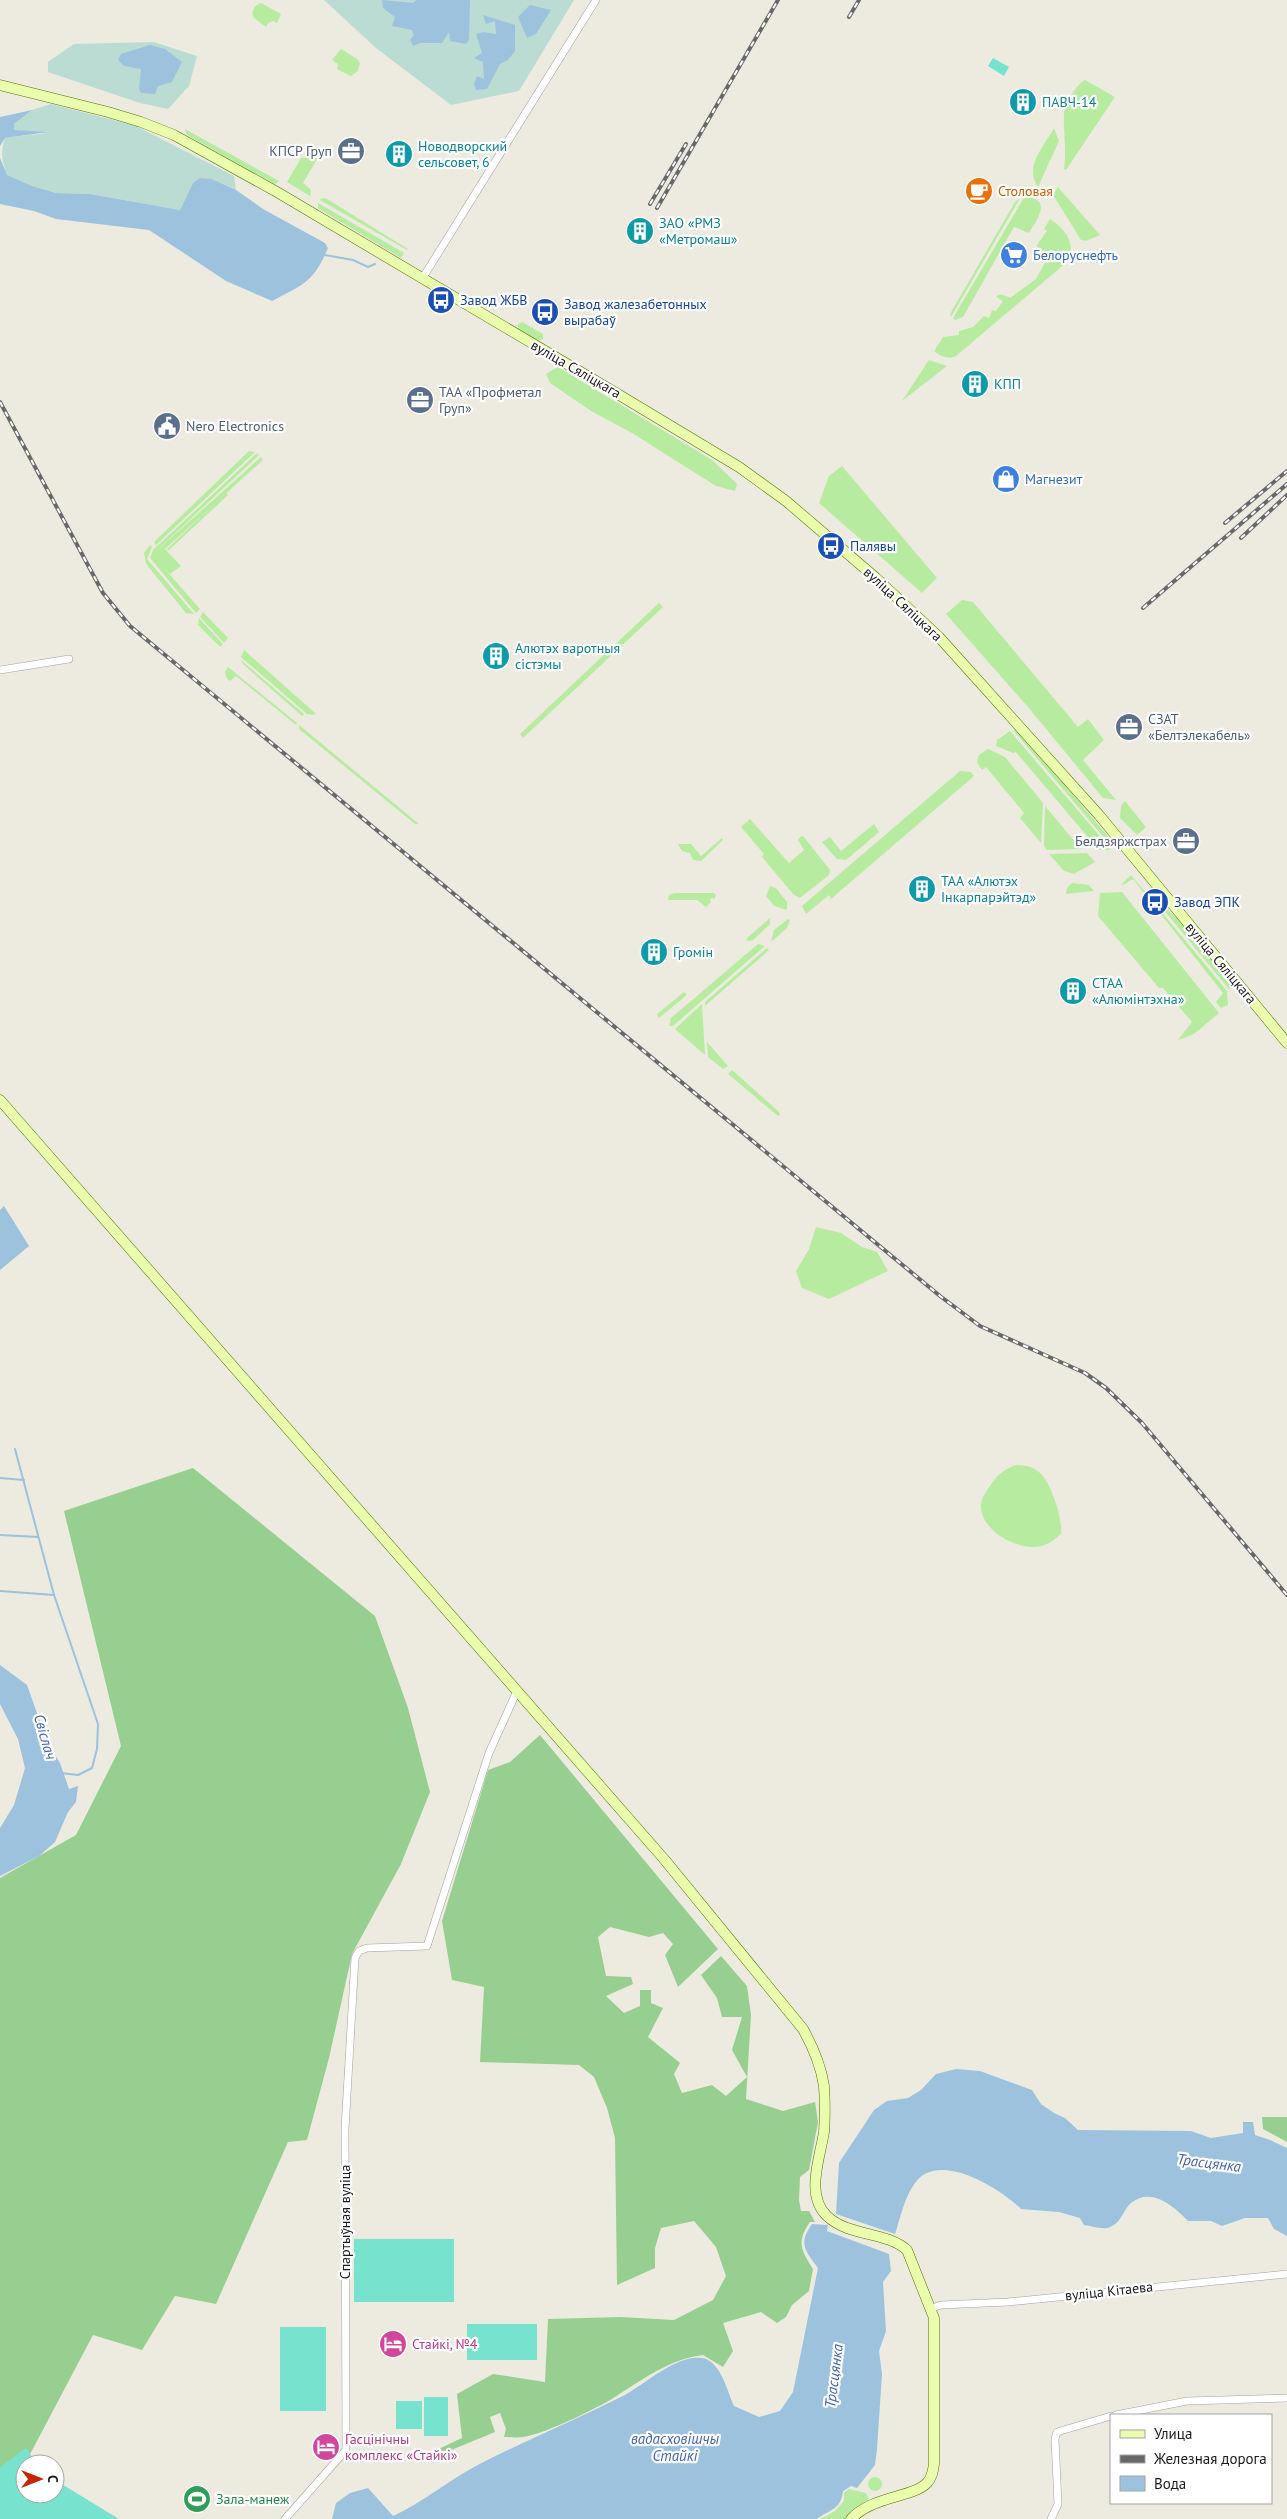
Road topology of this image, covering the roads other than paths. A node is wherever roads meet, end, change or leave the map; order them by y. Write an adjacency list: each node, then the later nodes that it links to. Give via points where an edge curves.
1 (596, 0): 3 (street)
2 (0, 85): 3 (main road, вуліца Сяліцкага, via 141,122 174,135)
3 (422, 278): 6 (main road, вуліца Сяліцкага, via 739,467 786,501 876,578 939,637 1099,814)
4 (69, 659): 5 (street)
5 (0, 670)
6 (1287, 1043)
7 (0, 1100): 8 (main road)
8 (517, 1691): 10 (main road, via 664,1859 794,2016 811,2044 824,2086 824,2130 816,2176 817,2200 827,2216 840,2225 898,2244 910,2256); 14 (street, Спартыўная вуліца, via 489,1753 427,1946 367,1948 359,1951 355,1958 345,2129 346,2450)
9 (1287, 2274): 10 (street, вуліца Кітаева)
10 (932, 2308): 15 (main road, via 934,2464 931,2476 923,2486 867,2507)
11 (1287, 2398): 12 (street, via 1187,2401)
12 (1121, 2414)
13 (1110, 2416): 16 (street, via 1057,2432 1058,2504)
14 (285, 2519)
15 (852, 2519)
16 (1051, 2519)

